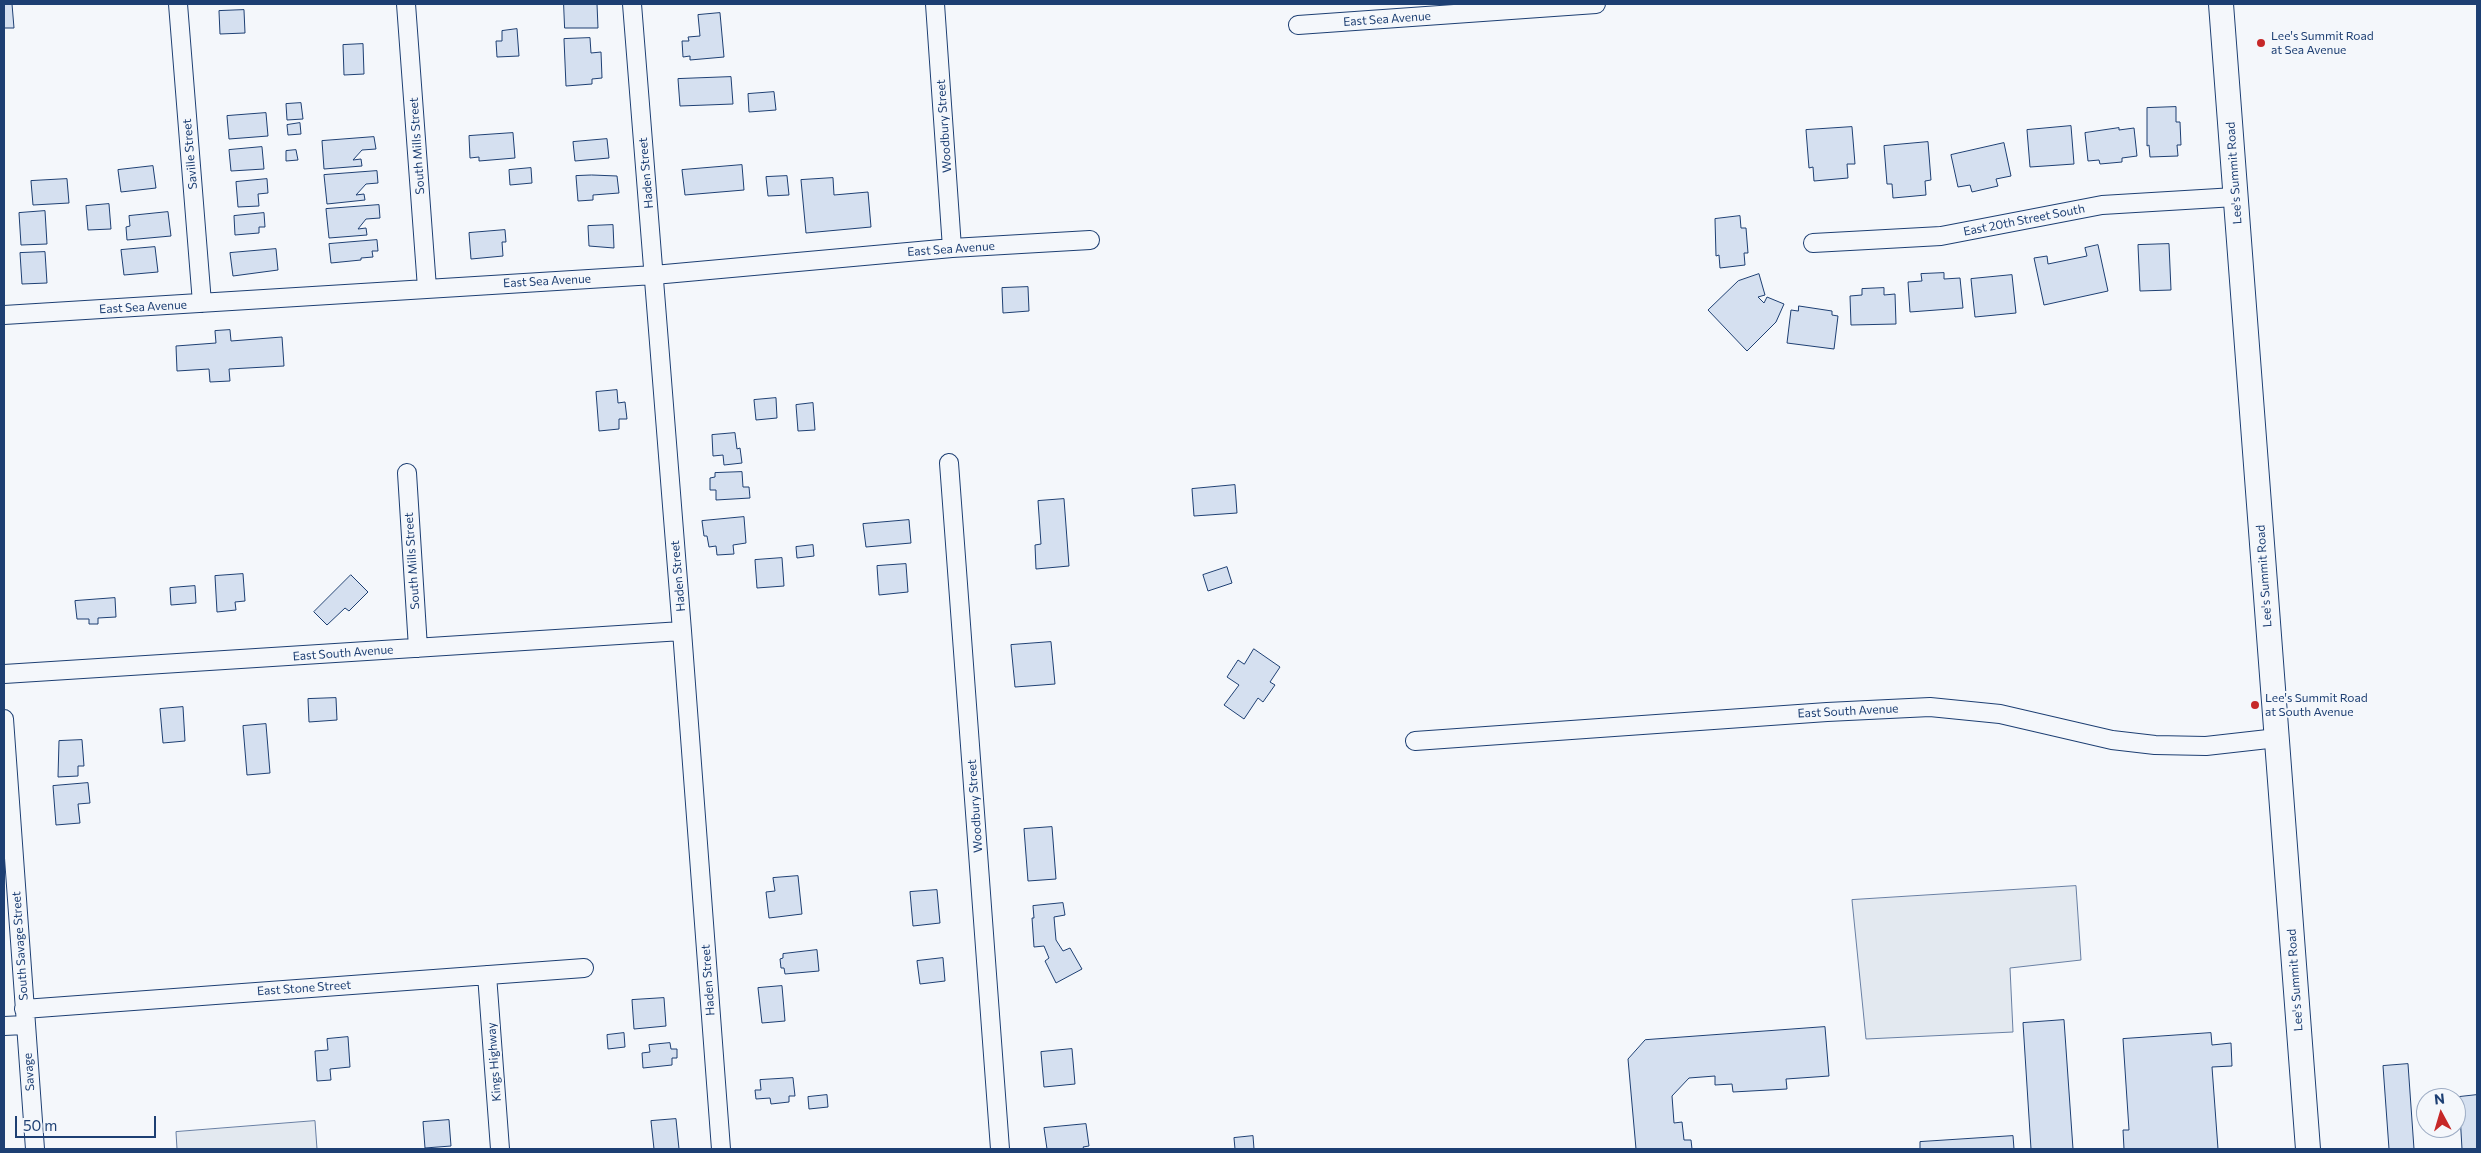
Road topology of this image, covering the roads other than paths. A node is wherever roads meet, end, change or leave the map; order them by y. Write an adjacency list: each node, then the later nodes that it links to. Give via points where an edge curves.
1 (178, 4): 14 (street, Saville Street)
2 (406, 4): 13 (street, South Mills Street)
3 (632, 4): 12 (street, Haden Street)
4 (935, 4): 11 (street, Woodbury Street)
5 (1596, 4): 7 (street, East Sea Avenue)
6 (2221, 4): 8 (main road, Lee's Summit Road)
7 (1298, 25)
8 (2236, 197): 10 (street, East 20th Street South, via 2102,205 1941,236); 22 (main road, Lee's Summit Road)
9 (1090, 240): 11 (street, East Sea Avenue)
10 (1812, 243)
11 (952, 248): 12 (street, East Sea Avenue)
12 (654, 275): 13 (street, East Sea Avenue); 18 (street, Haden Street)
13 (427, 288): 14 (street, East Sea Avenue)
14 (202, 303): 15 (street, East Sea Avenue)
15 (4, 315)
16 (949, 463): 31 (street, Woodbury Street)
17 (407, 473): 19 (street, South Mills Street)
18 (682, 631): 19 (street, East South Avenue); 30 (street, Haden Street)
19 (418, 648): 20 (street, East South Avenue)
20 (4, 674)
21 (4, 719): 26 (street, South Savage Street)
22 (2277, 738): 23 (street, East South Avenue, via 2206,746 2155,746 2112,740 2000,714 1930,707); 32 (main road, Lee's Summit Road)
23 (1415, 741)
24 (584, 968): 25 (street, East Stone Street)
25 (487, 975): 26 (street, East Stone Street); 29 (street, Kings Highway)
26 (25, 1017): 27 (street, East Stone Street); 28 (street, Savage)
27 (4, 1026)
28 (35, 1149)
29 (500, 1149)
30 (721, 1149)
31 (1000, 1149)
32 (2308, 1149)

